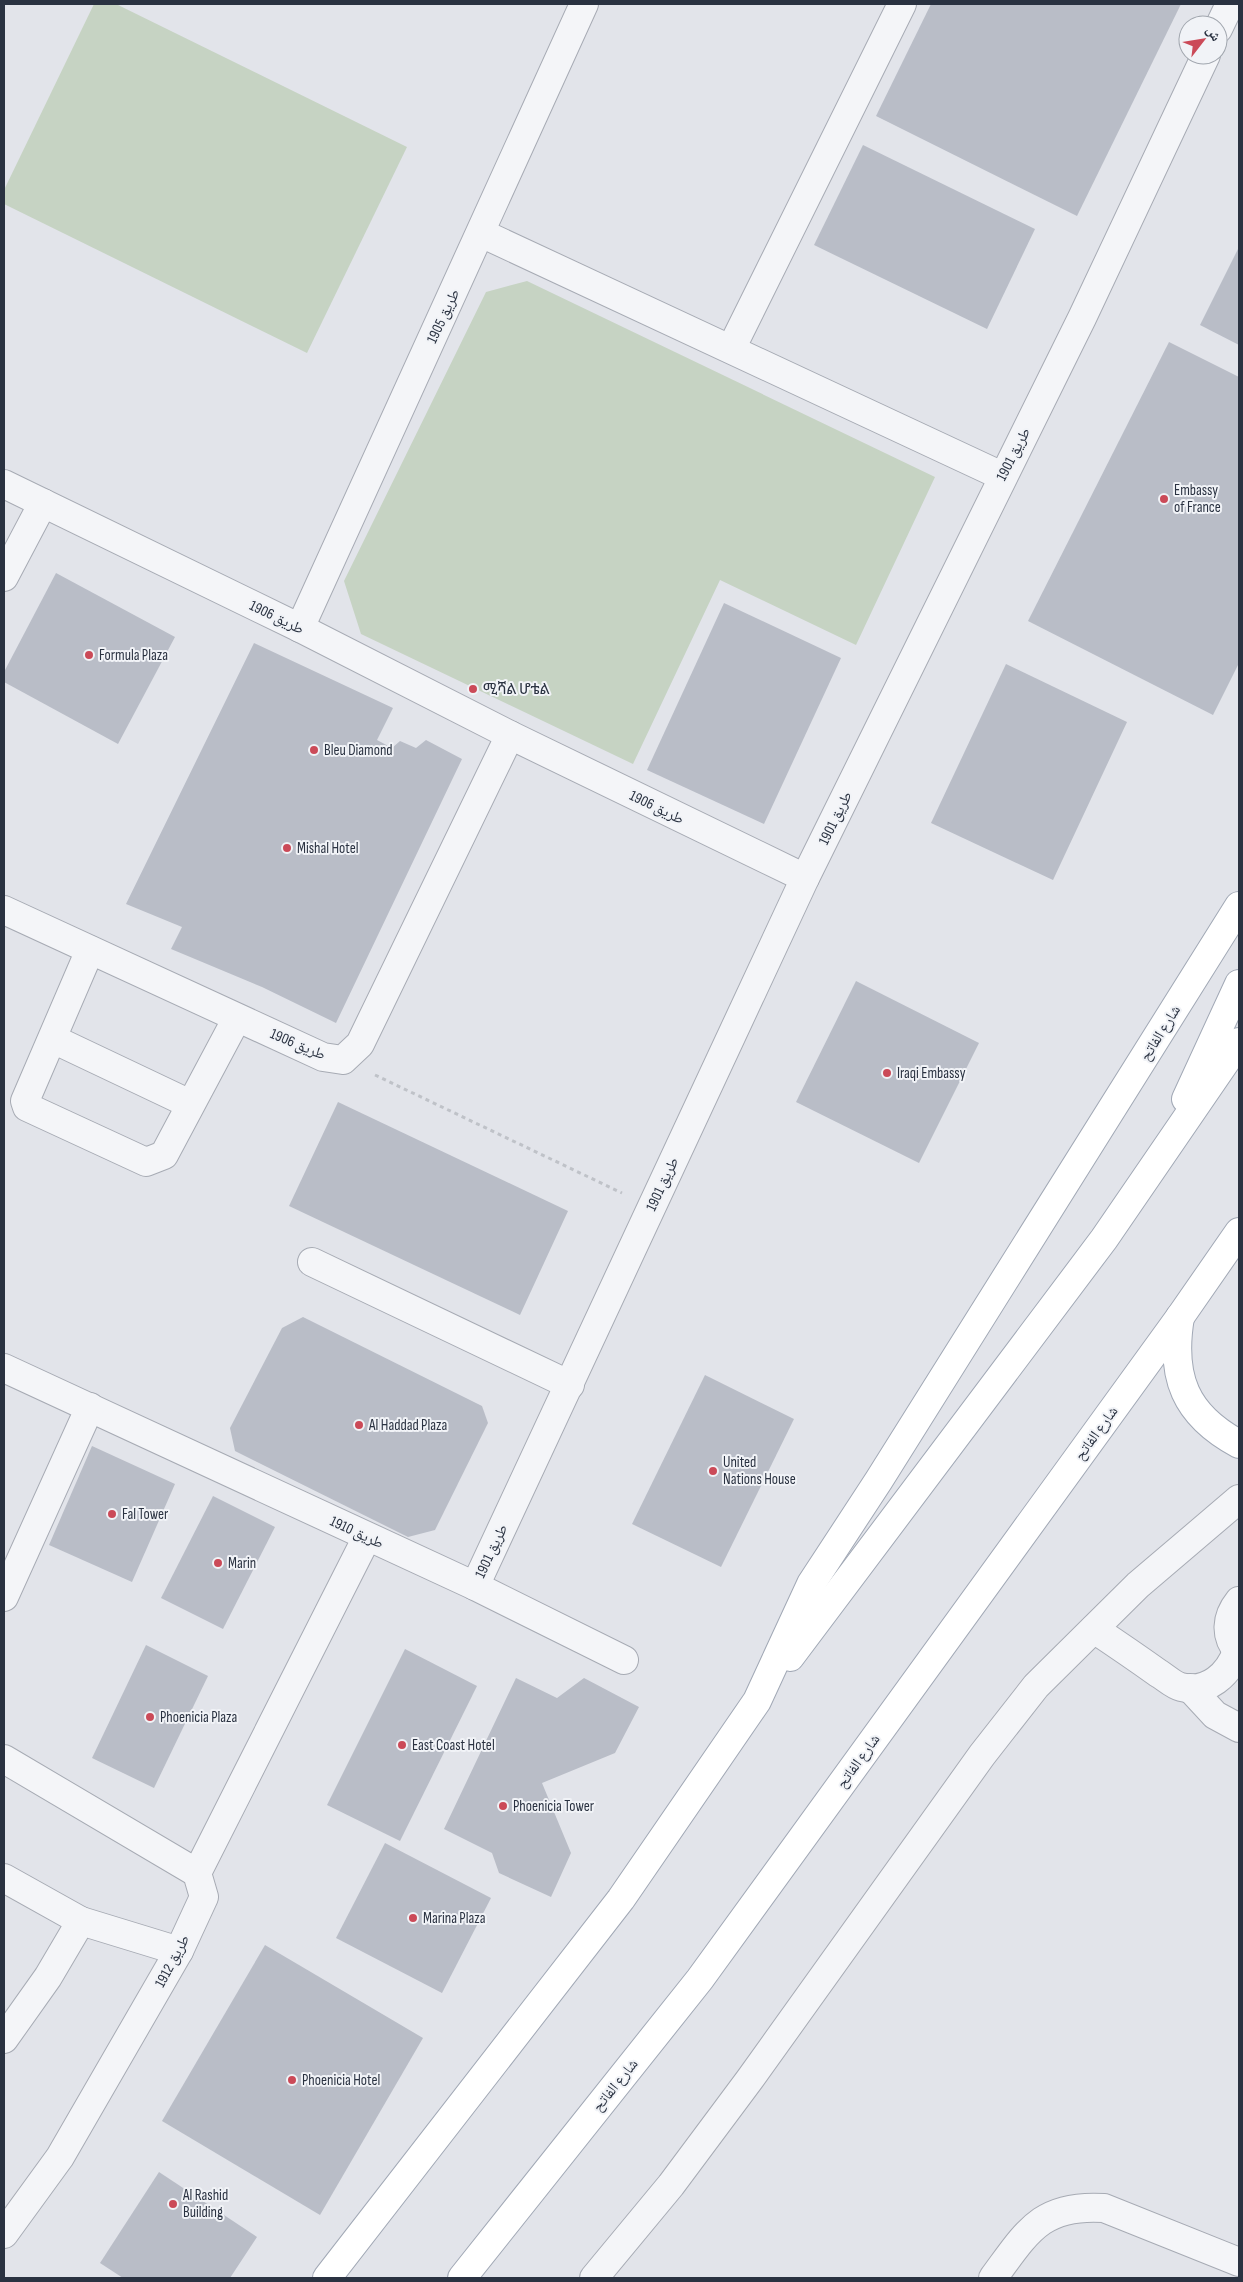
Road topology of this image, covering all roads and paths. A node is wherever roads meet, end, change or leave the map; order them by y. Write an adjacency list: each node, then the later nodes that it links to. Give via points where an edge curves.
1 (584, 4): 4 (street, طريق 1905)
2 (902, 4): 5 (street)
3 (1201, 65): 6 (street, طريق 1901, via 1082,318)
4 (481, 233): 5 (street); 10 (street, طريق 1905)
5 (731, 349): 6 (street)
6 (1002, 476): 12 (street, طريق 1901, via 945,598)
7 (4, 484): 8 (street, طريق 1906)
8 (43, 503): 9 (street); 10 (street, طريق 1906)
9 (4, 577)
10 (300, 628): 11 (street, طريق 1906)
11 (510, 735): 12 (street, طريق 1906); 20 (street, طريق 1906, via 360,1044)
12 (805, 878): 23 (street, طريق 1901)
13 (1239, 906): 40 (main road, شارع الفاتح, via 890,1464 811,1584)
14 (4, 910): 15 (street, طريق 1906)
15 (90, 950): 17 (street, طريق 1906); 18 (street)
16 (1239, 984): 22 (main road)
17 (237, 1018): 20 (street, طريق 1906, via 323,1057); 21 (street)
18 (53, 1039): 21 (street); 21 (street, via 25,1101 36,1111 146,1162 164,1155)
19 (1239, 1042): 22 (main road, شارع الفاتح)
20 (342, 1060): 23 (path)
21 (190, 1104)
22 (1164, 1151): 40 (main road, شارع الفاتح, via 1104,1239)
23 (652, 1207): 28 (street, طريق 1901)
24 (1239, 1232): 26 (main road, شارع الفاتح)
25 (312, 1262): 28 (street)
26 (1180, 1317): 30 (main road, via 1176,1343 1177,1370 1186,1394 1200,1416 1220,1434); 51 (main road, شارع الفاتح, via 700,1978)
27 (4, 1368): 29 (street, طريق 1910)
28 (570, 1386): 33 (street, طريق 1901)
29 (90, 1407): 32 (street, طريق 1910); 34 (street)
30 (1239, 1444)
31 (1239, 1500): 36 (street, via 1138,1585)
32 (367, 1537): 33 (street, طريق 1910); 43 (street)
33 (474, 1586): 38 (street, طريق 1910)
34 (4, 1598)
35 (1239, 1601): 37 (street, via 1229,1618 1228,1628 1230,1641)
36 (1094, 1629): 39 (street, via 1180,1687); 52 (street, via 1036,1686 982,1755 750,2079 671,2184)
37 (1238, 1652): 39 (street, via 1224,1675 1200,1688)
38 (624, 1660)
39 (1190, 1688): 41 (street, via 1215,1716)
40 (757, 1701): 50 (main road, شارع الفاتح, via 621,1899)
41 (1239, 1728)
42 (4, 1759): 43 (street)
43 (197, 1873): 46 (street, طريق 1912, via 204,1897)
44 (4, 1878): 45 (street)
45 (81, 1921): 46 (street); 47 (street, via 48,1977)
46 (179, 1951): 48 (street, طريق 1912, via 60,2157)
47 (4, 2039)
48 (4, 2234)
49 (1239, 2262): 53 (street, via 1111,2210 1083,2206 1043,2219 1028,2232)
50 (327, 2278)
51 (462, 2278)
52 (594, 2278)
53 (993, 2278)

